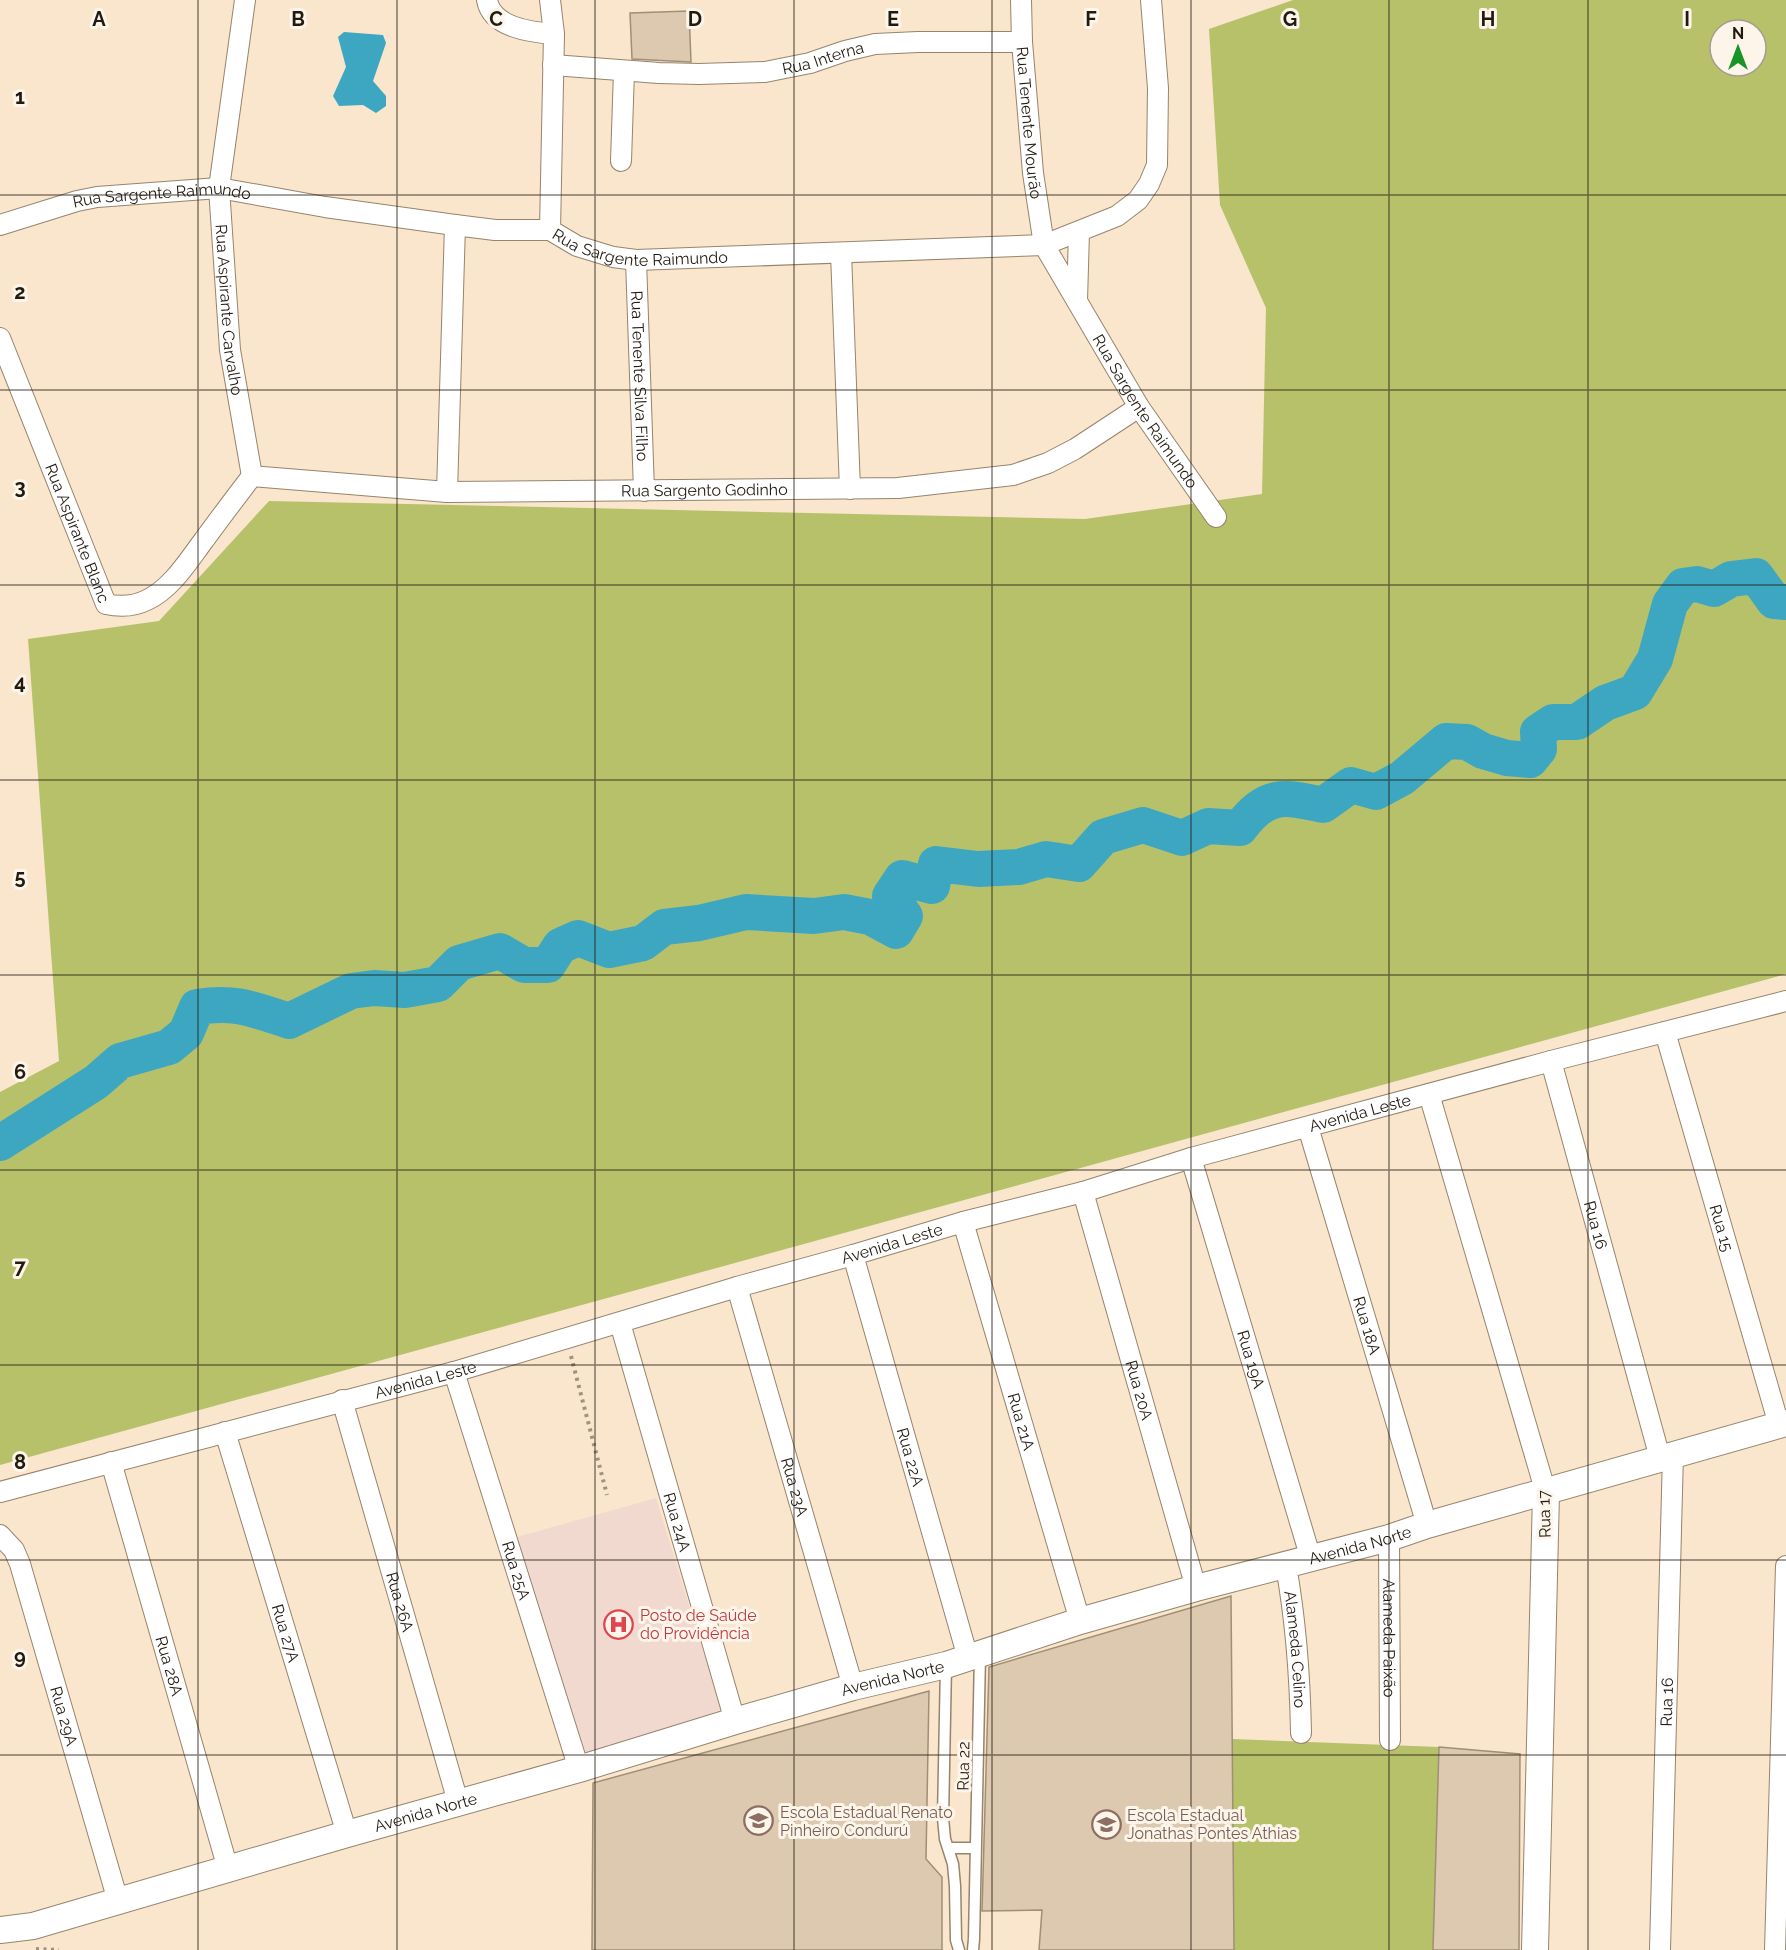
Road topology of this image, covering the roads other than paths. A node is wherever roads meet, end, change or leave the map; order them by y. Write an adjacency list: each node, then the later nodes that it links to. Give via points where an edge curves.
1 (245, 0): 11 (street, Rua Aspirante Carvalho)
2 (487, 0): 6 (street, via 496,17 508,24)
3 (550, 0): 6 (street)
4 (1021, 0): 7 (street, Rua Tenente Mourão)
5 (1151, 0): 15 (street, via 1158,88 1157,165 1138,200 1117,216)
6 (554, 34): 8 (street)
7 (1022, 42): 9 (street, Rua Interna, via 875,44 765,72); 16 (street, Rua Tenente Mourão, via 1033,173)
8 (553, 65): 9 (street, Rua Interna); 14 (street)
9 (624, 71): 10 (street)
10 (621, 161)
11 (219, 188): 12 (street, Rua Sargente Raimundo, via 77,201); 13 (street, Rua Sargente Raimundo); 22 (street, Rua Aspirante Carvalho, via 230,350)
12 (0, 225)
13 (455, 225): 14 (street, Rua Sargente Raimundo); 25 (street)
14 (550, 230): 18 (street, Rua Sargente Raimundo, via 577,246)
15 (1079, 232): 16 (street); 19 (street)
16 (1044, 245): 17 (street, Rua Sargente Raimundo); 19 (street, Rua Sargente Raimundo)
17 (841, 253): 18 (street, Rua Sargente Raimundo); 23 (street)
18 (636, 260): 24 (street, Rua Tenente Silva Filho)
19 (1077, 302): 21 (street, Rua Sargente Raimundo)
20 (0, 338): 22 (street, Rua Aspirante Blanc, via 106,604 132,606 163,590)
21 (1139, 407): 23 (street, Rua Sargento Godinho, via 1075,449 1013,475 898,488); 26 (street, Rua Sargente Raimundo)
22 (252, 476): 25 (street, Rua Sargento Godinho)
23 (850, 489): 24 (street, Rua Sargento Godinho)
24 (644, 490): 25 (street, Rua Sargento Godinho)
25 (447, 492)
26 (1215, 517)
27 (1785, 1006): 28 (street, Avenida Leste)
28 (1665, 1032): 29 (street, Avenida Leste); 40 (street, Rua 15)
29 (1551, 1061): 30 (street, Avenida Leste); 42 (street, Rua 16)
30 (1429, 1094): 31 (street, Avenida Leste); 45 (street, Rua 17)
31 (1308, 1127): 32 (street, Avenida Leste); 46 (street, Rua 18A)
32 (1191, 1158): 33 (street, Avenida Leste); 49 (street, Rua 19A)
33 (1083, 1192): 34 (street, Avenida Leste); 52 (street, Rua 20A)
34 (963, 1222): 35 (street, Avenida Leste); 53 (street, Rua 21A)
35 (854, 1255): 36 (street, Avenida Leste); 54 (street, Rua 22A)
36 (737, 1287): 37 (street, Avenida Leste); 55 (street, Rua 23A)
37 (620, 1323): 38 (street, Avenida Leste); 57 (street, Rua 24A)
38 (454, 1372): 39 (street, Avenida Leste); 60 (street, Rua 25A)
39 (342, 1400): 41 (street, Avenida Leste); 61 (street, Rua 26A)
40 (1782, 1424): 42 (street, Avenida Norte)
41 (225, 1432): 43 (street, Avenida Leste); 62 (street, Rua 27A)
42 (1667, 1456): 45 (street, Avenida Norte); 71 (street, Rua 16)
43 (111, 1462): 44 (street, Avenida Leste); 65 (street, Rua 28A)
44 (0, 1492)
45 (1546, 1493): 46 (street, Avenida Norte); 70 (street, Rua 17)
46 (1427, 1525): 48 (street, Avenida Norte)
47 (0, 1535): 66 (street, Rua 29A, via 14,1550 20,1564)
48 (1389, 1538): 49 (street, Avenida Norte); 59 (street, Alameda Paixão)
49 (1311, 1559): 50 (street, Avenida Norte)
50 (1286, 1566): 52 (street, Avenida Norte); 58 (street, Alameda Celino, via 1300,1680)
51 (1786, 1566): 56 (street)
52 (1196, 1588): 53 (street, Avenida Norte)
53 (1080, 1621): 54 (street, Avenida Norte)
54 (965, 1659): 55 (street, Avenida Norte); 63 (lane, Rua 22, via 943,1818); 64 (lane, Rua 22)
55 (853, 1687): 57 (street, Avenida Norte)
56 (1784, 1715): 72 (street)
57 (735, 1721): 60 (street, Avenida Norte)
58 (1302, 1733)
59 (1390, 1740)
60 (579, 1769): 61 (street, Avenida Norte)
61 (458, 1802): 62 (street, Avenida Norte)
62 (346, 1834): 65 (street, Avenida Norte)
63 (949, 1848): 64 (lane); 68 (lane, Rua 22)
64 (976, 1848): 69 (lane, Rua 22)
65 (228, 1869): 66 (street, Avenida Norte)
66 (118, 1901): 67 (street, Avenida Norte, via 33,1926)
67 (0, 1930)
68 (959, 1950)
69 (973, 1950)
70 (1535, 1950)
71 (1660, 1950)
72 (1775, 1950)

